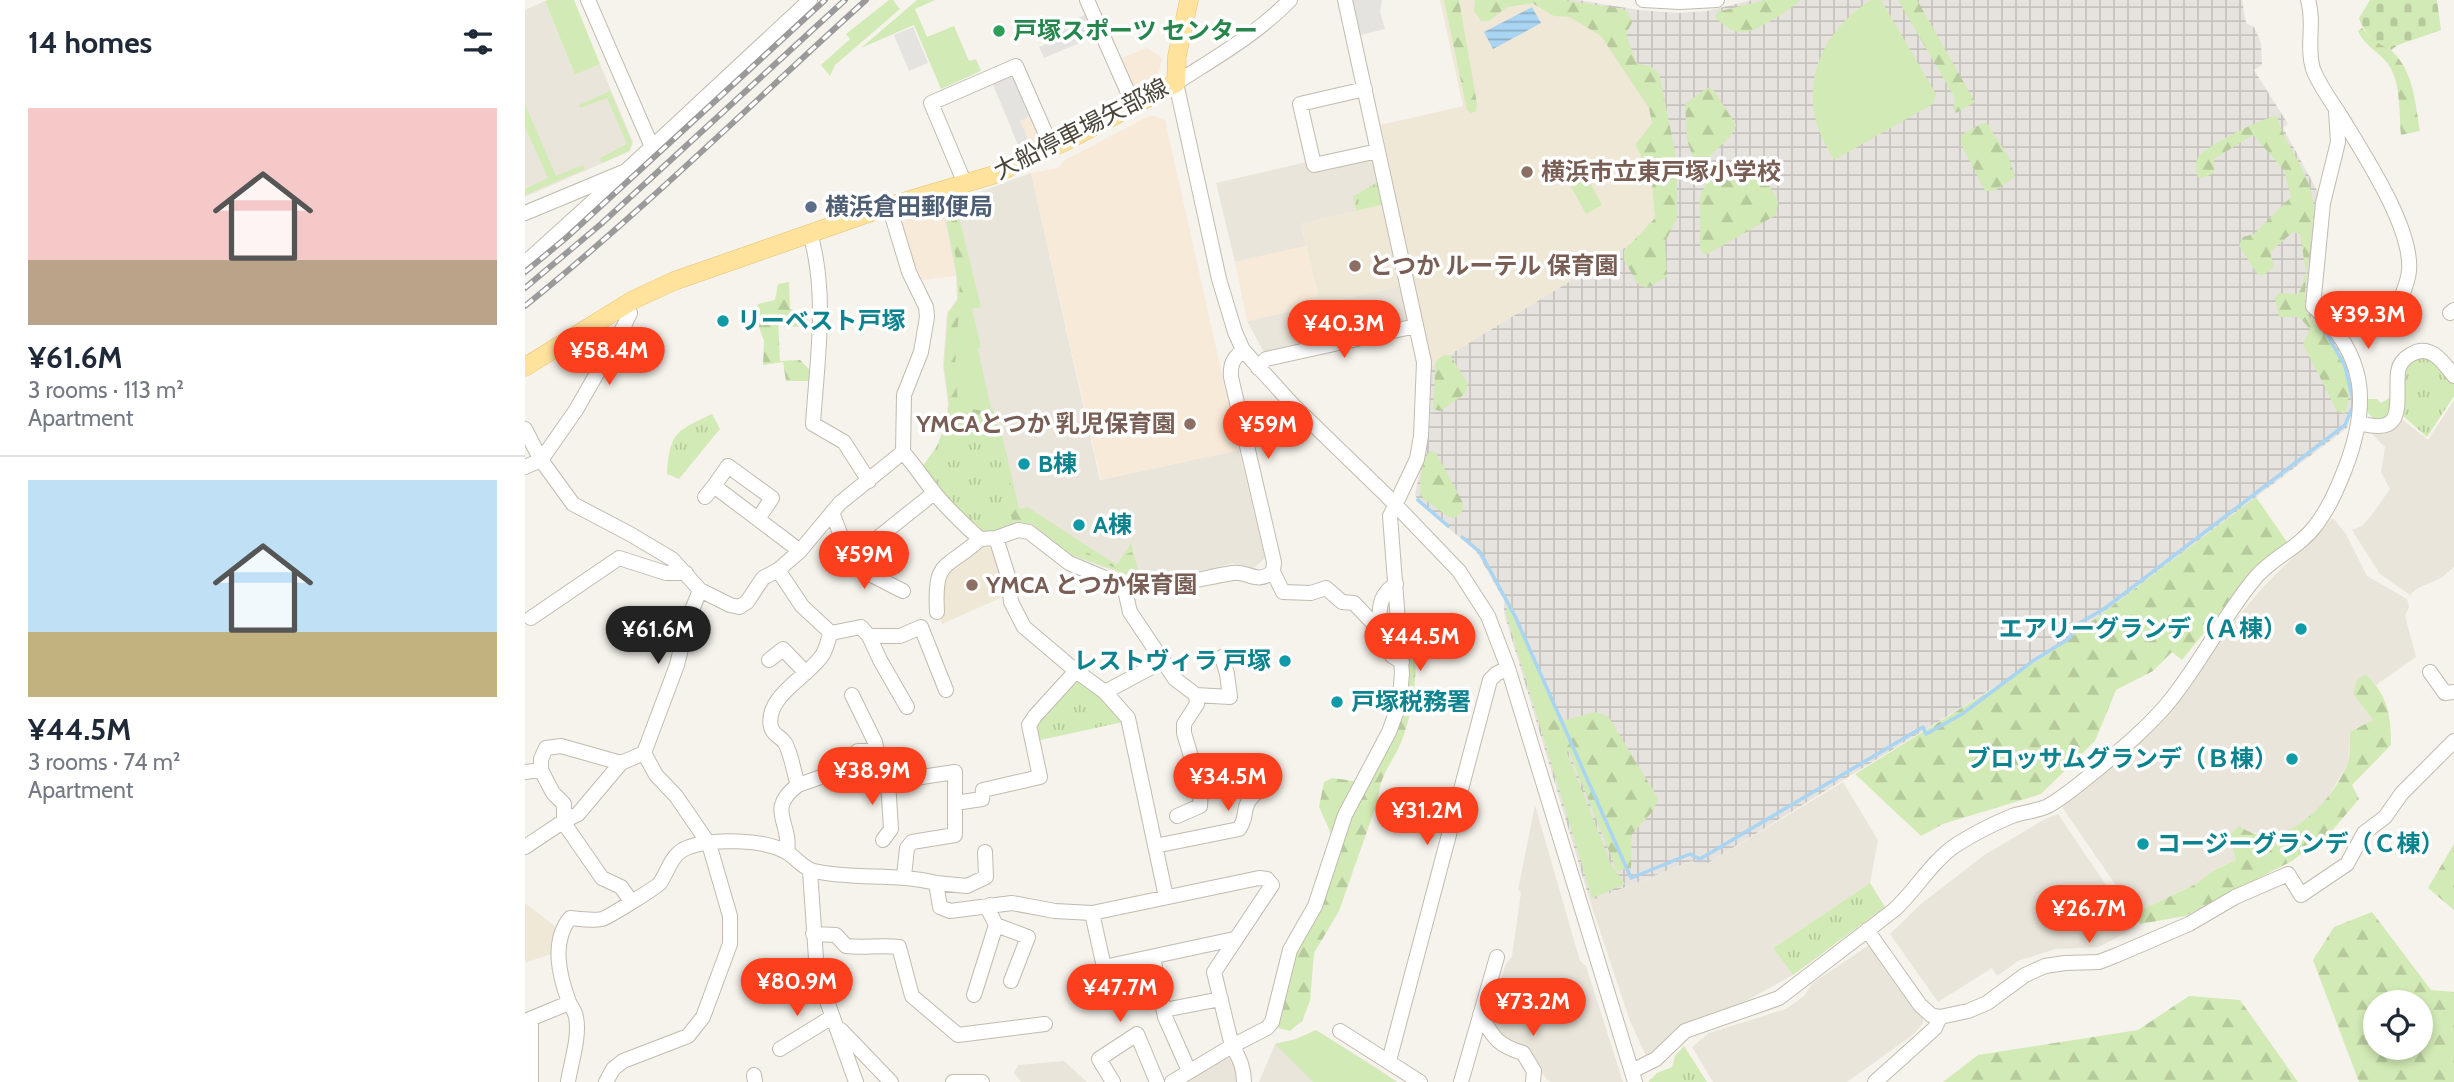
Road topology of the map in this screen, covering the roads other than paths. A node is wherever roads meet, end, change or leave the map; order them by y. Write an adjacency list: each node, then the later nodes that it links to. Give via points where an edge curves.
1 (588, 0): 14 (street)
2 (810, 0): 14 (street)
3 (1087, 0): 12 (street)
4 (1189, 0): 10 (main road, 大船停車場矢部線)
5 (1290, 0): 10 (street, via 1245,40)
6 (1345, 0): 11 (street)
7 (1643, 0): 8 (street)
8 (1717, 0)
9 (2308, 0): 13 (street, via 2314,71)
10 (1176, 83): 12 (main road, 大船停車場矢部線); 26 (street, via 1219,279)
11 (1365, 89): 16 (street); 16 (street, via 1300,104 1314,165)
12 (1134, 106): 15 (main road, 大船停車場矢部線)
13 (2336, 109): 24 (street, via 2338,142 2322,204); 24 (street, via 2403,228 2409,272 2396,312 2346,318)
14 (652, 147): 17 (street)
15 (1052, 148): 18 (main road, 大船停車場矢部線); 18 (street, via 1016,66 931,103)
16 (1378, 150): 25 (street)
17 (625, 172): 20 (street); 22 (street)
18 (965, 184): 19 (main road, 大船停車場矢部線)
19 (889, 206): 21 (main road, 大船停車場矢部線); 32 (street, via 927,317 922,352 904,395)
20 (525, 213)
21 (810, 233): 23 (main road, 大船停車場矢部線, via 674,281); 35 (street, via 817,255 821,307 813,424 844,442)
22 (525, 263)
23 (627, 304): 27 (main road, 大船停車場矢部線); 33 (street, via 630,313 624,327)
24 (2313, 306): 30 (street, via 2349,349 2359,380)
25 (1416, 326): 28 (street, via 1266,359); 37 (street, via 1424,362 1421,436 1410,478)
26 (1243, 351): 28 (street); 45 (street, via 1230,367 1231,377)
27 (525, 368)
28 (1258, 368): 37 (street)
29 (2454, 376): 30 (street, via 2434,353 2409,355 2398,371 2396,414 2381,426)
30 (2360, 423): 96 (street, via 2335,495 2316,526 2257,575 2168,703 2056,800 1982,830 1943,853 1908,897)
31 (525, 429): 33 (street)
32 (903, 452): 35 (street); 36 (street)
33 (541, 460): 34 (street); 46 (street, via 573,504 641,540)
34 (525, 467)
35 (869, 481): 38 (street)
36 (934, 493): 41 (street); 43 (street)
37 (1395, 504): 47 (street, via 1390,516); 60 (street, via 1471,587 1489,616)
38 (832, 512): 42 (street); 43 (street)
39 (758, 519): 39 (street, via 710,491 728,466 772,498); 42 (street)
40 (996, 538): 41 (street); 48 (street, via 1010,531 1029,532 1069,563); 61 (street, via 1016,616)
41 (980, 539): 51 (street, via 940,571)
42 (800, 551): 44 (street)
43 (850, 560): 50 (street)
44 (778, 570): 49 (street, via 763,578 739,607); 54 (street, via 803,606)
45 (1273, 572): 48 (street, via 1256,578 1235,572 1152,587); 53 (street, via 1283,592 1311,593 1326,588 1342,601 1355,603 1370,620)
46 (686, 573): 49 (street); 52 (street, via 666,573 619,558)
47 (1396, 584): 53 (street, via 1381,597); 59 (street)
48 (1124, 586): 58 (street, via 1130,612)
49 (700, 590): 72 (street)
50 (903, 591)
51 (937, 612)
52 (531, 618)
53 (1380, 621): 59 (street, via 1392,656)
54 (831, 633): 55 (street, via 861,627); 63 (street, via 823,654)
55 (869, 636): 64 (street, via 899,636 921,627); 69 (street)
56 (1222, 657): 68 (street, via 1230,697)
57 (769, 660): 63 (street, via 783,649)
58 (1163, 661): 65 (street); 68 (street, via 1175,679)
59 (1402, 662): 112 (street, via 1396,714 1345,815 1315,906 1290,950 1272,1022)
60 (1508, 668): 114 (street, via 1490,680); 116 (street)
61 (1076, 671): 65 (street); 79 (street, via 1029,725 1040,777 983,790 982,799)
62 (2430, 672): 66 (street, via 2445,693)
63 (806, 673): 78 (street, via 787,688 771,714 774,734 785,743)
64 (946, 690)
65 (1105, 691): 84 (street, via 1128,718)
66 (2454, 692)
67 (852, 695): 71 (street)
68 (1196, 695): 75 (street, via 1195,710 1184,724)
69 (907, 707)
70 (2454, 741): 107 (street, via 2402,793 2385,817 2364,832 2347,864 2301,895 2288,874 2117,955 2099,962 2045,966 1987,1003)
71 (877, 751): 77 (street); 78 (street, via 858,751 824,776)
72 (644, 753): 73 (street); 83 (street)
73 (621, 763): 74 (street, via 561,746 546,748); 81 (street, via 578,814)
74 (541, 770): 76 (street); 81 (street, via 564,804)
75 (1195, 770): 80 (street, via 1200,806); 84 (street, via 1239,761 1253,768 1266,785 1246,804 1239,829)
76 (525, 772)
77 (888, 782): 79 (street, via 955,772); 82 (street, via 891,829)
78 (798, 785): 86 (street, via 782,802)
79 (955, 803): 89 (street, via 955,835 912,842)
80 (1177, 816)
81 (564, 821): 85 (street); 92 (street, via 602,878 621,887)
82 (883, 840)
83 (709, 844): 86 (street, via 751,841); 92 (street, via 680,851 658,887); 119 (street, via 730,916 730,944 703,1017 688,1036 623,1061)
84 (1155, 846): 91 (street)
85 (525, 847)
86 (787, 852): 88 (street)
87 (985, 852): 90 (street, via 986,877 967,886)
88 (810, 871): 89 (street); 97 (street)
89 (904, 876): 90 (street)
90 (936, 883): 93 (street, via 940,907 950,911)
91 (1166, 897): 94 (street); 98 (street, via 1268,879 1272,885)
92 (631, 901): 104 (street, via 600,920 569,918 562,928 558,966)
93 (990, 905): 94 (street, via 1012,903); 95 (street)
94 (1092, 913): 99 (street, via 1104,967)
95 (996, 925): 101 (street, via 1028,937); 102 (street)
96 (1867, 930): 107 (street, via 1920,1005); 116 (street, via 1779,998 1685,1031)
97 (813, 934): 109 (street, via 817,974); 110 (street, via 836,935 846,946 899,947 912,996 958,1035)
98 (1234, 939): 99 (street); 103 (street, via 1214,972)
99 (1153, 957): 105 (street)
100 (1497, 957): 106 (street)
101 (1011, 981)
102 (974, 995)
103 (1221, 999): 105 (street); 112 (street)
104 (569, 1003): 108 (street); 118 (street, via 576,1015 576,1034)
105 (1164, 1010): 115 (street)
106 (1481, 1015): 129 (street); 130 (street, via 1495,1040 1523,1053 1534,1071)
107 (1940, 1017): 131 (street, via 1935,1028)
108 (528, 1020): 117 (street)
109 (834, 1020): 113 (street); 120 (street); 121 (street)
110 (1045, 1024)
111 (1340, 1031): 114 (street)
112 (1232, 1046): 115 (street); 127 (street)
113 (780, 1049)
114 (1389, 1061): 128 (street)
115 (1189, 1070): 126 (street)
116 (1634, 1076)
117 (531, 1082)
118 (568, 1082)
119 (606, 1082)
120 (856, 1082)
121 (891, 1082)
122 (953, 1082): 123 (street)
123 (982, 1082)
124 (1113, 1082): 125 (street, via 1099,1059 1137,1034)
125 (1157, 1082)
126 (1171, 1082)
127 (1244, 1082)
128 (1420, 1082)
129 (1461, 1082)
130 (1533, 1082)
131 (1875, 1082)

